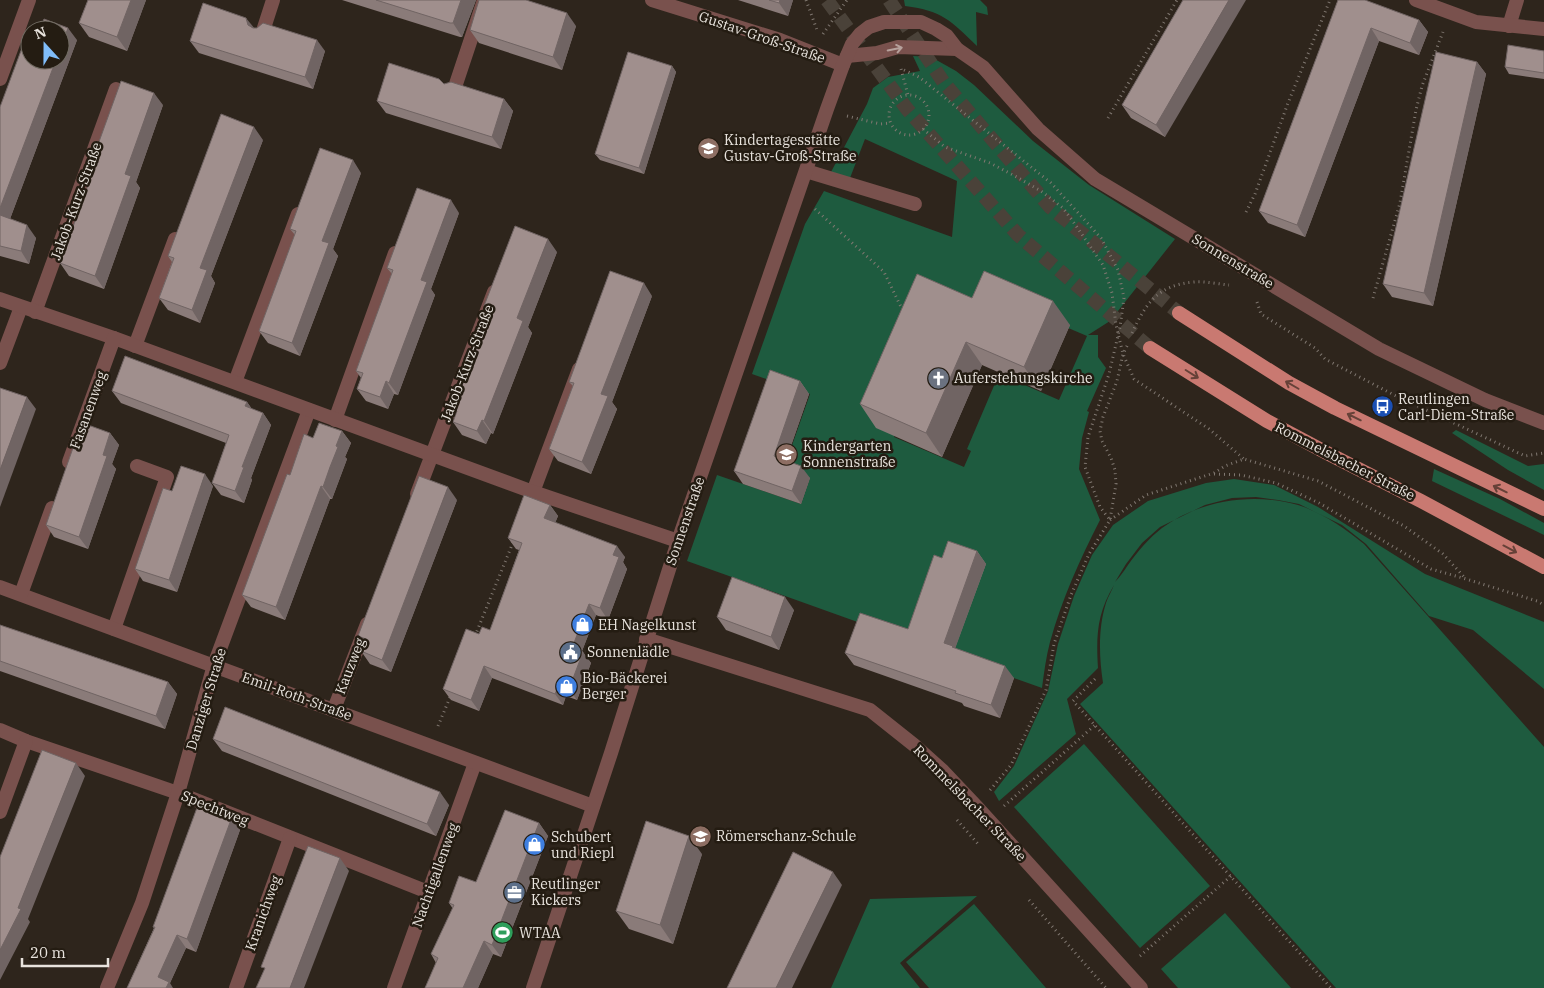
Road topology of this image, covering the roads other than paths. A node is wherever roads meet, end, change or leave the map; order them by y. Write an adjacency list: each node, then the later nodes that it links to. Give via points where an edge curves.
1 (29, 0): 12 (street)
2 (273, 0): 9 (street)
3 (484, 0): 13 (street)
4 (652, 0): 11 (street, Gustav-Groß-Straße)
5 (1517, 0): 7 (street)
6 (1425, 2): 7 (street, via 1476,22)
7 (1509, 26): 8 (street)
8 (1544, 29)
9 (263, 31)
10 (957, 49): 11 (street, one-way to 10, via 898,47); 11 (street, Sonnenstraße, via 947,36 921,22 884,22 860,34); 33 (street, Sonnenstraße, via 983,68 1038,129 1095,179 1379,349 1486,400)
11 (845, 61): 15 (street, Sonnenstraße)
12 (0, 79)
13 (455, 87)
14 (116, 90): 23 (street, Jakob-Kurz-Straße)
15 (806, 172): 17 (street); 41 (street, Sonnenstraße)
16 (304, 197): 30 (street)
17 (915, 204)
18 (179, 228): 26 (street)
19 (400, 238): 32 (street)
20 (499, 280): 34 (street, Jakob-Kurz-Straße)
21 (0, 299): 22 (street)
22 (21, 307): 23 (street); 29 (street)
23 (35, 312): 25 (street)
24 (1179, 313): 39 (main road, one-way to 24, via 1335,408 1289,383)
25 (114, 338): 26 (street); 36 (street, Fasanenweg)
26 (135, 346): 30 (street)
27 (1150, 348): 42 (main road, Rommelsbacher Straße, one-way to 42, via 1275,425)
28 (584, 354): 37 (street)
29 (0, 363)
30 (235, 382): 31 (street)
31 (309, 410): 32 (street); 48 (street, Danziger Straße)
32 (335, 420): 34 (street)
33 (1544, 423)
34 (431, 456): 37 (street); 40 (street)
35 (137, 466): 46 (street, via 167,477)
36 (64, 475)
37 (533, 492): 41 (street)
38 (58, 494): 44 (street)
39 (1544, 509)
40 (410, 510)
41 (678, 541): 47 (street, Sonnenstraße)
42 (1544, 567)
43 (0, 587): 44 (street, Emil-Roth-Straße)
44 (21, 594): 46 (street, Emil-Roth-Straße)
45 (372, 610): 49 (street, Kauzweg)
46 (114, 629): 48 (street, Emil-Roth-Straße)
47 (646, 639): 54 (street, Sonnenstraße); 62 (street, Rommelsbacher Straße, via 870,710 943,771)
48 (214, 665): 49 (street, Emil-Roth-Straße); 53 (street, Danziger Straße)
49 (334, 709): 52 (street, Emil-Roth-Straße)
50 (0, 730): 51 (street, Spechtweg)
51 (26, 741): 53 (street, Spechtweg); 55 (street)
52 (476, 762): 54 (street, Emil-Roth-Straße); 57 (street, Nachtigallenweg)
53 (178, 793): 56 (street, Spechtweg); 58 (street, Danziger Straße, via 142,903)
54 (593, 806): 61 (street, Sonnenstraße)
55 (0, 812)
56 (290, 838): 57 (street, Spechtweg); 59 (street, Kranichweg)
57 (428, 892): 60 (street, Nachtigallenweg)
58 (107, 988)
59 (236, 988)
60 (394, 988)
61 (533, 988)
62 (1141, 988)

